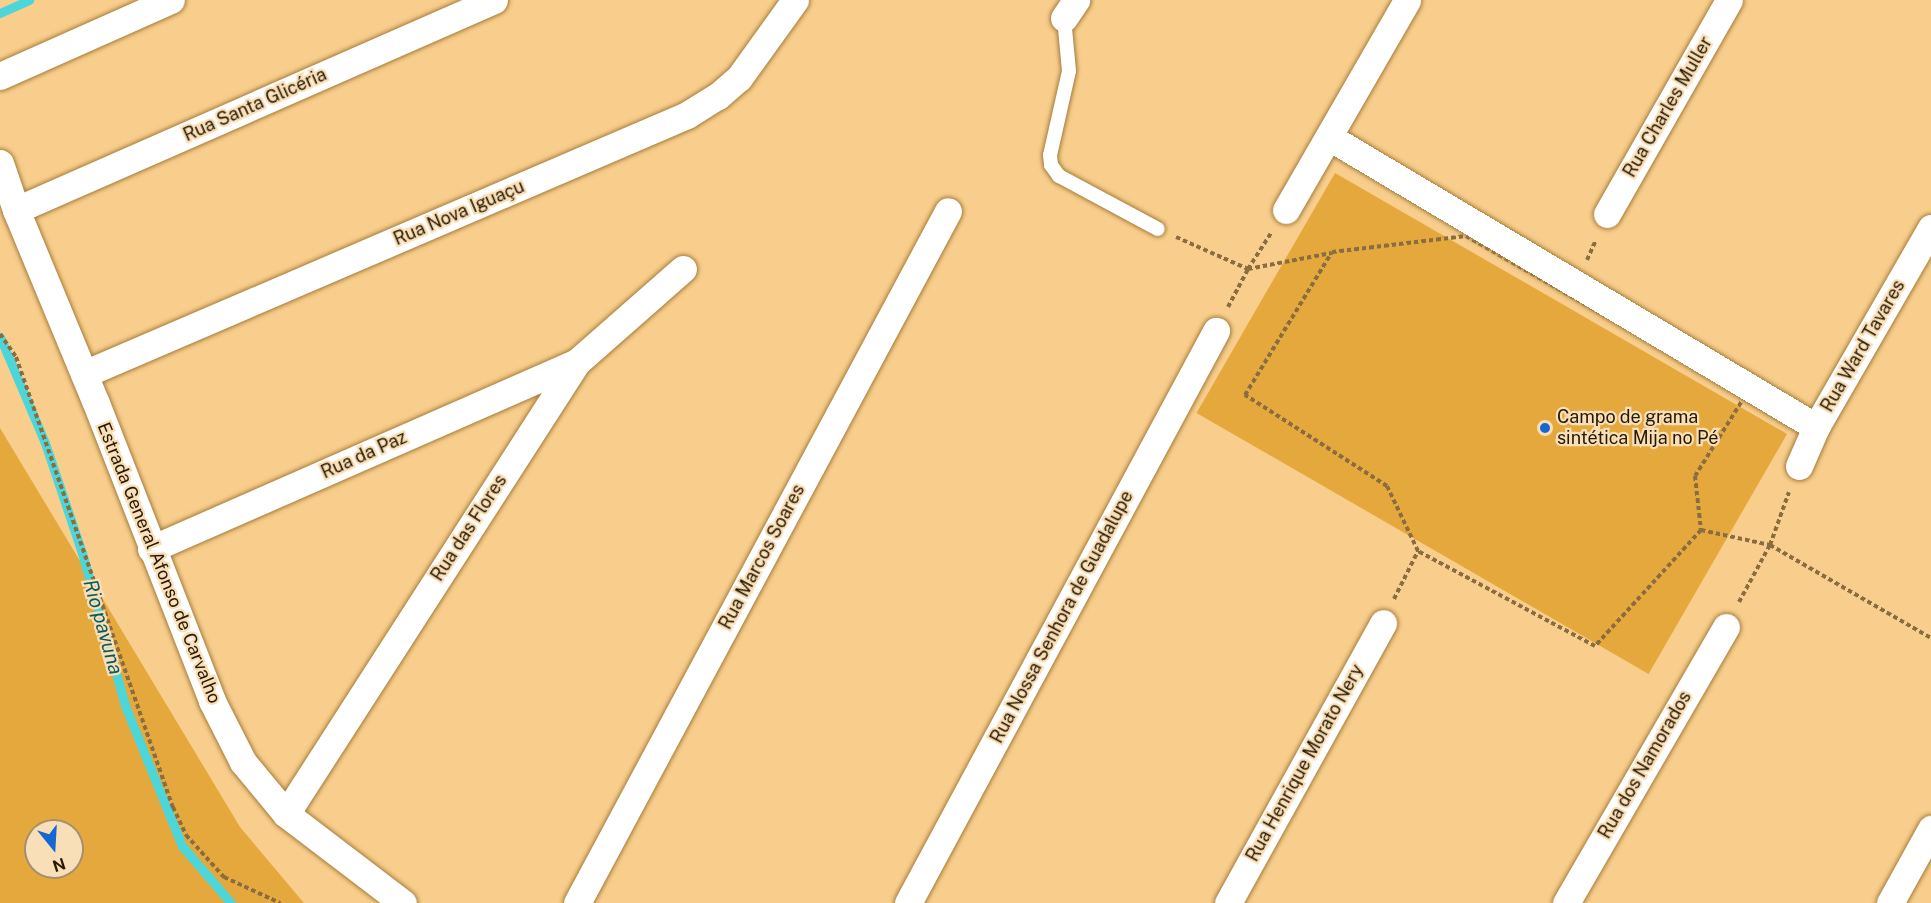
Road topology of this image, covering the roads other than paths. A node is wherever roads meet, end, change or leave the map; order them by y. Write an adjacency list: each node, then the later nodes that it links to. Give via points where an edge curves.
1 (171, 0): 7 (street)
2 (494, 0): 10 (street, Rua Santa Glicéria)
3 (795, 0): 19 (street, Rua Nova Iguaçu, via 739,78 687,114)
4 (1407, 0): 8 (street)
5 (1729, 0): 13 (street, Rua Charles Muller)
6 (1070, 9): 15 (lane, via 1069,71 1051,165 1059,176)
7 (0, 76)
8 (1329, 137): 11 (street); 20 (street, via 1574,290)
9 (0, 163): 10 (street, Estrada General Afonso de Carvalho)
10 (16, 210): 19 (street, Estrada General Afonso de Carvalho)
11 (1286, 210)
12 (948, 211): 28 (street, Rua Marcos Soares)
13 (1607, 214)
14 (1931, 228): 20 (street, Rua Ward Tavares)
15 (1158, 229)
16 (683, 269): 18 (street, Rua das Flores)
17 (1216, 331): 29 (street, Rua Nossa Senhora de Guadalupe)
18 (577, 362): 22 (street, Rua da Paz); 25 (street, Rua das Flores)
19 (89, 387): 22 (street, Estrada General Afonso de Carvalho)
20 (1816, 427): 21 (street, Rua Ward Tavares)
21 (1799, 466)
22 (151, 549): 25 (street, Estrada General Afonso de Carvalho, via 232,742 243,762)
23 (1383, 622): 30 (street, Rua Henrique Morato Nery)
24 (1726, 627): 31 (street, Rua dos Namorados)
25 (286, 814): 27 (street, Estrada General Afonso de Carvalho)
26 (1931, 829): 32 (street)
27 (403, 903)
28 (577, 903)
29 (908, 903)
30 (1228, 903)
31 (1566, 903)
32 (1890, 903)

